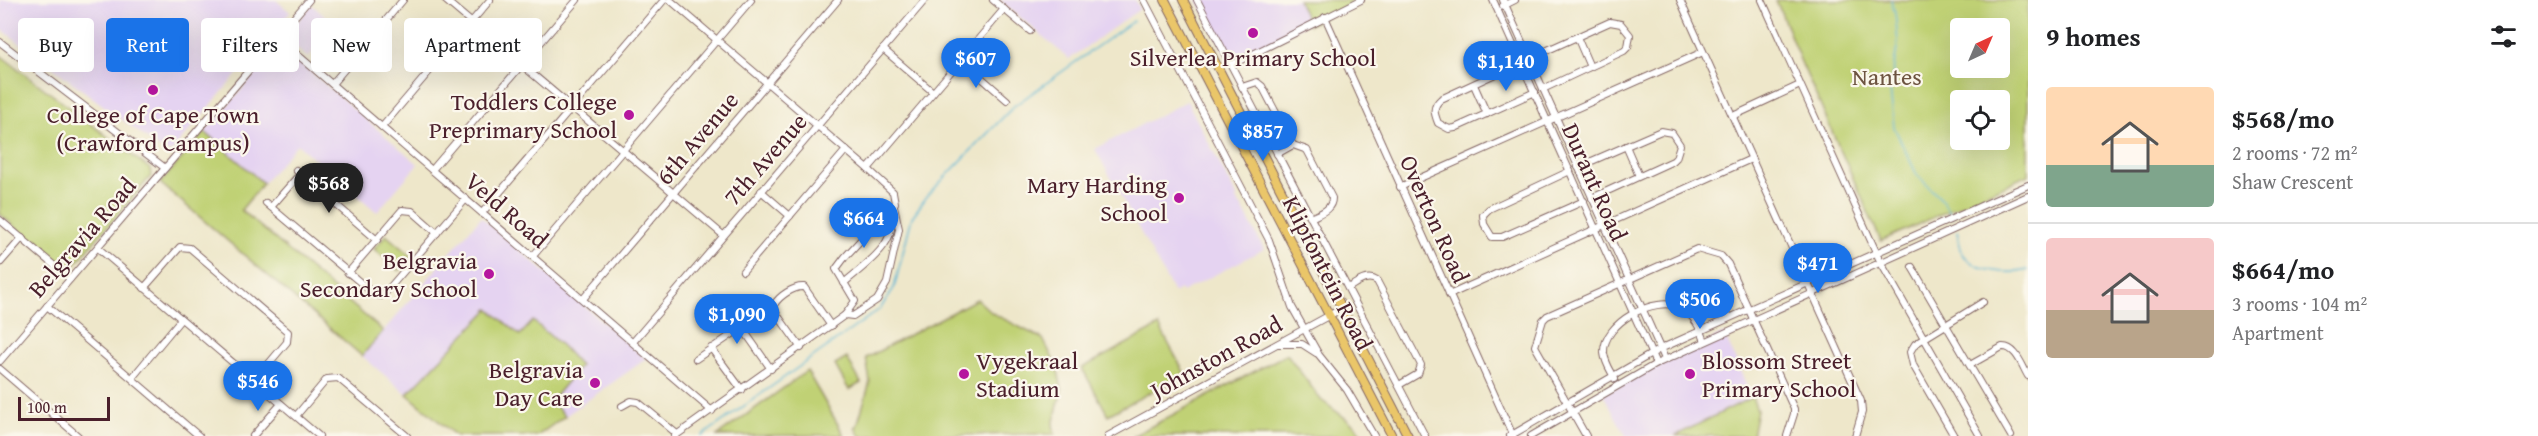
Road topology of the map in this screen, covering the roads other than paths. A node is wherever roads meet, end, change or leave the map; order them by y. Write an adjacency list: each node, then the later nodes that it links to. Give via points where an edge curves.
1 (309, 0): 25 (street, Belgravia Road)
2 (403, 0): 46 (street)
3 (445, 0): 26 (street)
4 (490, 0): 27 (street)
5 (577, 0): 31 (street)
6 (664, 0): 54 (street)
7 (670, 0): 30 (street)
8 (751, 0): 30 (street)
9 (838, 0): 45 (street, 6th Avenue)
10 (925, 0): 33 (street, 7th Avenue)
11 (993, 0): 22 (street)
12 (1144, 0): 125 (street, via 1269,240 1287,295)
13 (1165, 0): 120 (main road, Klipfontein Road)
14 (1182, 0): 115 (main road, Klipfontein Road)
15 (1197, 0): 39 (street)
16 (1360, 0): 24 (street)
17 (1493, 0): 23 (street, Durant Road)
18 (1515, 0): 21 (street)
19 (1680, 0): 34 (street)
20 (1762, 0): 48 (street)
21 (1504, 2): 23 (street); 36 (street, Durant Road)
22 (1004, 9): 28 (street); 37 (street)
23 (1497, 9): 38 (street, Durant Road)
24 (1324, 17): 39 (street); 74 (street, Overton Road)
25 (293, 18)
26 (466, 18)
27 (474, 18)
28 (1030, 31)
29 (1577, 37): 36 (street); 40 (street); 40 (street, via 1615,22 1626,27 1630,35 1624,51)
30 (717, 40): 45 (street); 63 (street)
31 (542, 41)
32 (0, 42): 68 (street)
33 (883, 49): 51 (street); 59 (street, 7th Avenue)
34 (1703, 51): 56 (street); 57 (street)
35 (299, 56): 46 (street, Veld Road)
36 (1530, 58): 50 (street, Durant Road)
37 (960, 60): 51 (street); 53 (street)
38 (1521, 62): 47 (street); 52 (street, Durant Road)
39 (1231, 65): 49 (street)
40 (1590, 67): 50 (street)
41 (247, 72): 68 (street, Belgravia Road)
42 (429, 72): 60 (street)
43 (516, 72): 70 (street)
44 (530, 72): 54 (street)
45 (767, 83): 59 (street); 76 (street, 6th Avenue)
46 (332, 84): 60 (street, Veld Road)
47 (1474, 85): 55 (street); 55 (street, via 1434,106 1438,123 1449,129)
48 (1800, 85): 56 (street); 96 (street)
49 (1242, 87): 61 (street, via 1257,82 1262,86); 65 (street)
50 (1543, 89): 57 (street, Durant Road)
51 (933, 92): 69 (street)
52 (1535, 92): 55 (street); 58 (street, Durant Road)
53 (1007, 100)
54 (573, 107): 63 (street); 85 (street)
55 (1487, 114)
56 (1733, 117): 66 (street)
57 (1556, 118): 58 (street); 67 (street, Durant Road)
58 (1548, 122): 71 (street, Durant Road); 74 (street)
59 (817, 126): 64 (street); 75 (street, 7th Avenue)
60 (382, 127): 70 (street, Veld Road)
61 (1293, 145): 65 (street); 87 (street, via 1307,150 1332,198 1329,209)
62 (1626, 146): 67 (street); 72 (street); 72 (street, via 1666,130 1680,146 1673,161)
63 (623, 150): 76 (street); 97 (street)
64 (846, 150): 69 (street); 86 (street)
65 (1277, 154): 87 (street)
66 (1751, 159): 89 (street); 107 (street)
67 (1578, 167): 78 (street, Durant Road)
68 (165, 168): 95 (street, Belgravia Road)
69 (868, 169): 82 (street, via 893,192)
70 (432, 170): 80 (street, Veld Road)
71 (1570, 171): 81 (street, Durant Road); 81 (street, via 1488,208 1483,215 1484,224 1492,237 1502,237)
72 (1639, 176): 78 (street)
73 (2028, 185): 79 (street)
74 (1400, 187): 111 (street, Overton Road)
75 (761, 191): 86 (street); 92 (street, 7th Avenue)
76 (674, 193): 92 (street); 112 (street, 6th Avenue)
77 (2028, 196): 83 (street)
78 (1592, 198): 89 (street, Durant Road)
79 (1998, 198): 83 (street); 96 (street)
80 (466, 199): 85 (street, Veld Road); 91 (street)
81 (1584, 201): 90 (street, Durant Road)
82 (894, 206): 84 (street); 119 (street, via 899,229 886,287 877,300 859,313)
83 (2003, 208): 99 (street)
84 (888, 212): 105 (street, via 892,221 885,243); 105 (street, via 838,266 836,271)
85 (482, 213): 97 (street, Veld Road)
86 (790, 216): 101 (street)
87 (1311, 218): 109 (street)
88 (0, 220): 93 (street)
89 (1605, 226): 90 (street); 104 (street, Durant Road)
90 (1597, 229): 106 (street, Durant Road); 111 (street)
91 (437, 233): 94 (street, via 405,209); 102 (street, via 381,296)
92 (723, 236): 129 (street, 7th Avenue)
93 (21, 238): 98 (street); 103 (street)
94 (377, 240): 102 (street); 102 (street, via 298,172 269,205)
95 (98, 248): 103 (street, Belgravia Road); 108 (street)
96 (1876, 254): 99 (street); 107 (street)
97 (533, 256): 112 (street, Veld Road)
98 (0, 263)
99 (1881, 263): 110 (street); 127 (street)
100 (1912, 267): 123 (street)
101 (743, 271)
102 (348, 273)
103 (70, 279): 114 (street, Belgravia Road)
104 (1629, 280): 106 (street); 116 (street, Durant Road); 117 (street, via 1702,249 1726,259)
105 (844, 283): 119 (street, via 855,301)
106 (1620, 283): 118 (street, Durant Road); 150 (street, via 1543,320 1535,346)
107 (1808, 285): 110 (street); 117 (street)
108 (144, 288): 122 (street); 146 (street, via 180,246 199,255 288,332 287,342)
109 (1347, 288): 147 (street); 147 (street, via 1366,278 1377,281 1421,366 1418,374)
110 (1811, 294): 121 (street); 171 (street, via 1861,401 1862,412)
111 (1449, 295): 167 (street, Overton Road)
112 (583, 299): 129 (street, Veld Road)
113 (1983, 302): 123 (street)
114 (46, 306): 138 (street, Belgravia Road); 145 (street)
115 (1341, 309): 120 (street, Johnston Road); 165 (main road, Klipfontein Road)
116 (1643, 310): 118 (street); 126 (street, via 1664,304 1681,307); 133 (street, Durant Road)
117 (1749, 310): 121 (street); 126 (street)
118 (1635, 314): 134 (street, Durant Road); 143 (street, via 1619,322 1605,343 1605,360)
119 (845, 315): 124 (street)
120 (1328, 316): 125 (street, Johnston Road); 164 (main road, Klipfontein Road)
121 (1753, 319): 128 (street); 170 (street, via 1794,409)
122 (181, 320): 145 (street); 146 (street)
123 (1946, 324): 127 (street); 140 (street)
124 (831, 326): 132 (street); 132 (street, via 804,287 779,298 774,305 776,313)
125 (1304, 329): 130 (street, Johnston Road); 135 (street)
126 (1701, 331): 128 (street); 133 (street)
127 (1924, 338): 172 (street, via 1911,347 1910,358); 173 (street)
128 (1705, 341): 137 (street)
129 (633, 342): 153 (street, Veld Road)
130 (1276, 344): 135 (street, via 1302,344); 162 (street, Johnston Road)
131 (711, 348): 136 (street); 142 (street, via 742,330); 149 (street)
132 (801, 348): 142 (street)
133 (1660, 350): 134 (street); 137 (street, Durant Road)
134 (1652, 354): 139 (street, Durant Road); 143 (street)
135 (1319, 355): 163 (street, via 1347,390)
136 (696, 359)
137 (1665, 359): 139 (street)
138 (0, 361)
139 (1656, 364): 148 (street)
140 (1970, 365): 144 (street, via 2007,346); 174 (street)
141 (0, 369): 157 (street)
142 (771, 369): 149 (street)
143 (1614, 376): 148 (street); 150 (street)
144 (2028, 376)
145 (132, 378): 158 (street)
146 (254, 381): 151 (street)
147 (1399, 385): 166 (street)
148 (1619, 385): 154 (street)
149 (742, 390): 153 (street)
150 (1568, 403): 154 (street); 167 (street)
151 (281, 404): 155 (street); 159 (street)
152 (622, 406): 156 (street, via 638,402)
153 (712, 411): 156 (street)
154 (1573, 412): 168 (street); 169 (street)
155 (296, 416): 160 (street); 161 (street, via 327,380 338,378)
156 (676, 435)
157 (78, 436)
158 (199, 436)
159 (253, 436)
160 (319, 436)
161 (407, 436)
162 (1108, 436)
163 (1374, 436)
164 (1392, 436)
165 (1408, 436)
166 (1425, 436)
167 (1512, 436)
168 (1531, 436)
169 (1587, 436)
170 (1787, 436)
171 (1854, 436)
172 (1954, 436)
173 (1980, 436)
174 (2011, 436)

